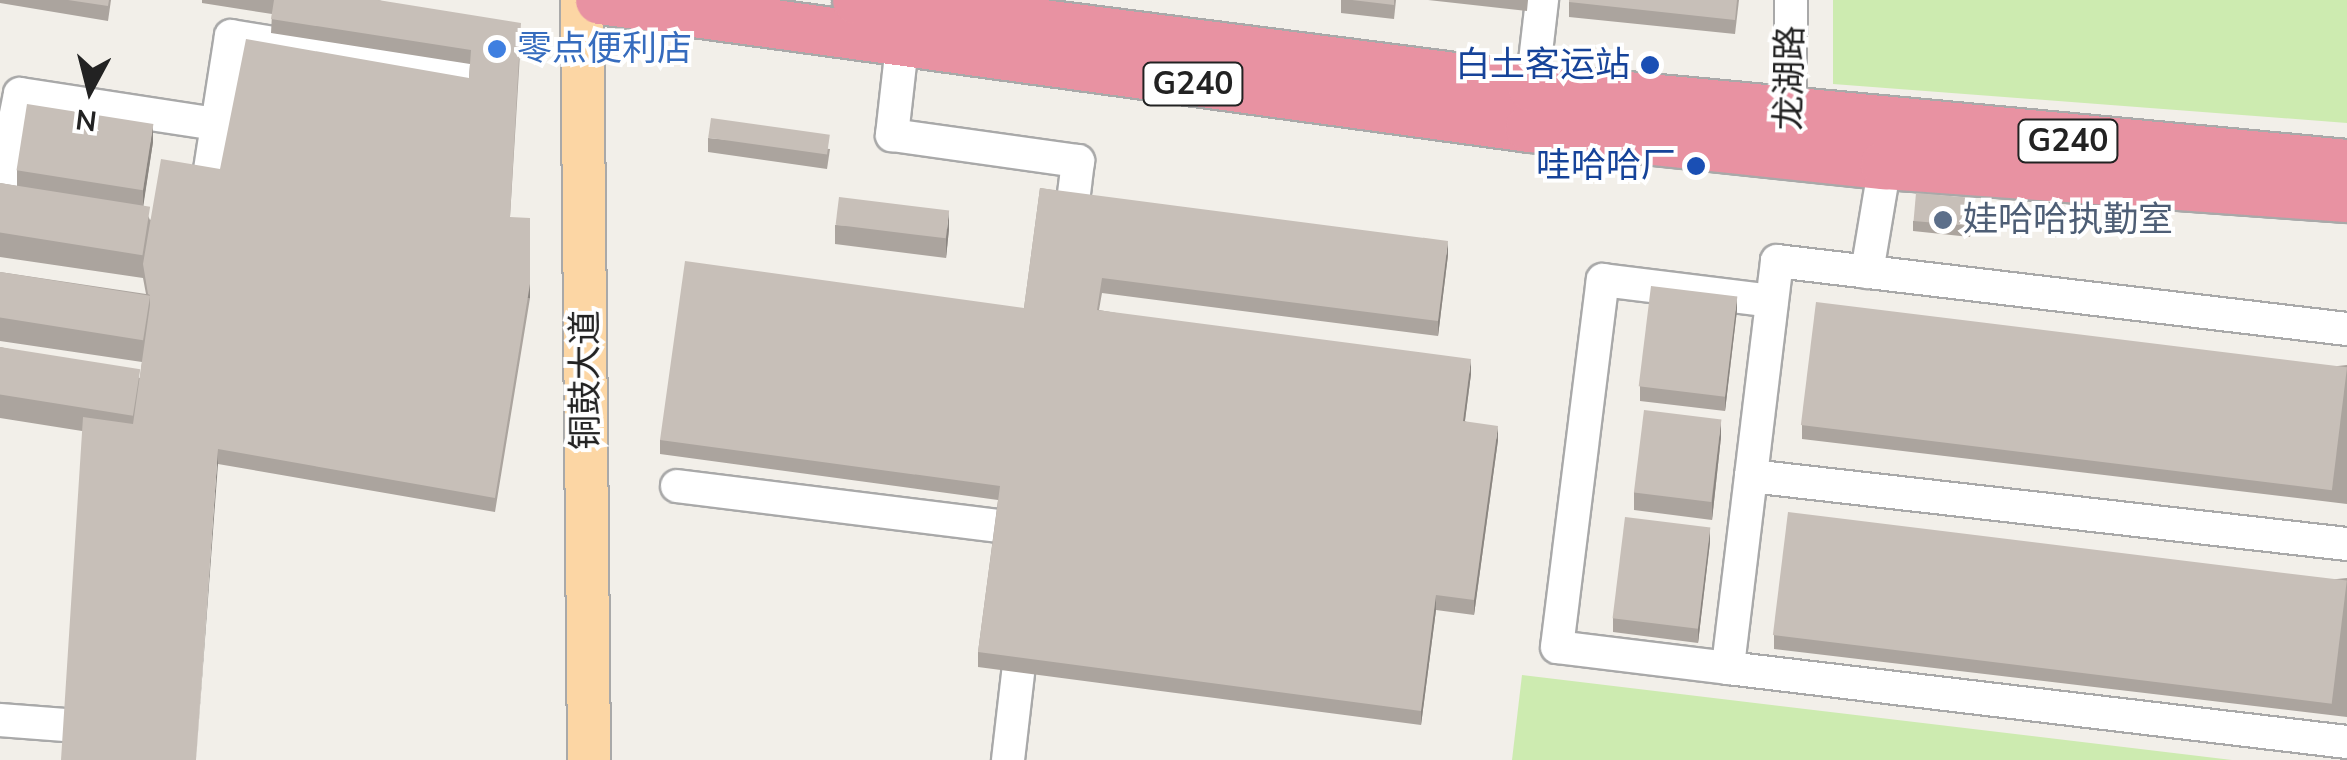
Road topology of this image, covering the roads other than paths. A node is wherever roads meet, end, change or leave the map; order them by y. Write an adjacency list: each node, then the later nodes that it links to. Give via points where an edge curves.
1 (582, 0): 30 (main road, 铜鼓大道)
2 (600, 0): 6 (highway, G240)
3 (858, 0): 8 (highway, G240)
4 (1542, 0): 8 (street)
5 (1790, 0): 10 (street, 龙湖路)
6 (902, 46): 10 (highway, G240); 16 (street, via 892,135 1078,161)
7 (459, 73): 9 (street, via 231,36)
8 (1532, 88): 10 (highway, G240)
9 (214, 124): 13 (street, via 20,94); 15 (street)
10 (1789, 135): 11 (highway, G240); 12 (highway, G240)
11 (2347, 164)
12 (1885, 165): 14 (highway, G240); 17 (street)
13 (0, 193)
14 (2347, 198)
15 (202, 240)
16 (1066, 258)
17 (1867, 272): 18 (street, via 1777,261); 19 (street)
18 (1772, 300): 20 (street); 26 (street, via 1603,280 1560,628 1558,647)
19 (2347, 328)
20 (1751, 476): 25 (street); 26 (street)
21 (676, 486): 23 (street)
22 (1039, 492): 23 (street)
23 (1034, 531): 24 (street); 31 (street)
24 (1073, 536)
25 (2347, 544)
26 (1728, 668): 29 (street)
27 (0, 720): 28 (street)
28 (130, 730)
29 (2347, 742)
30 (589, 760)
31 (1008, 760)

